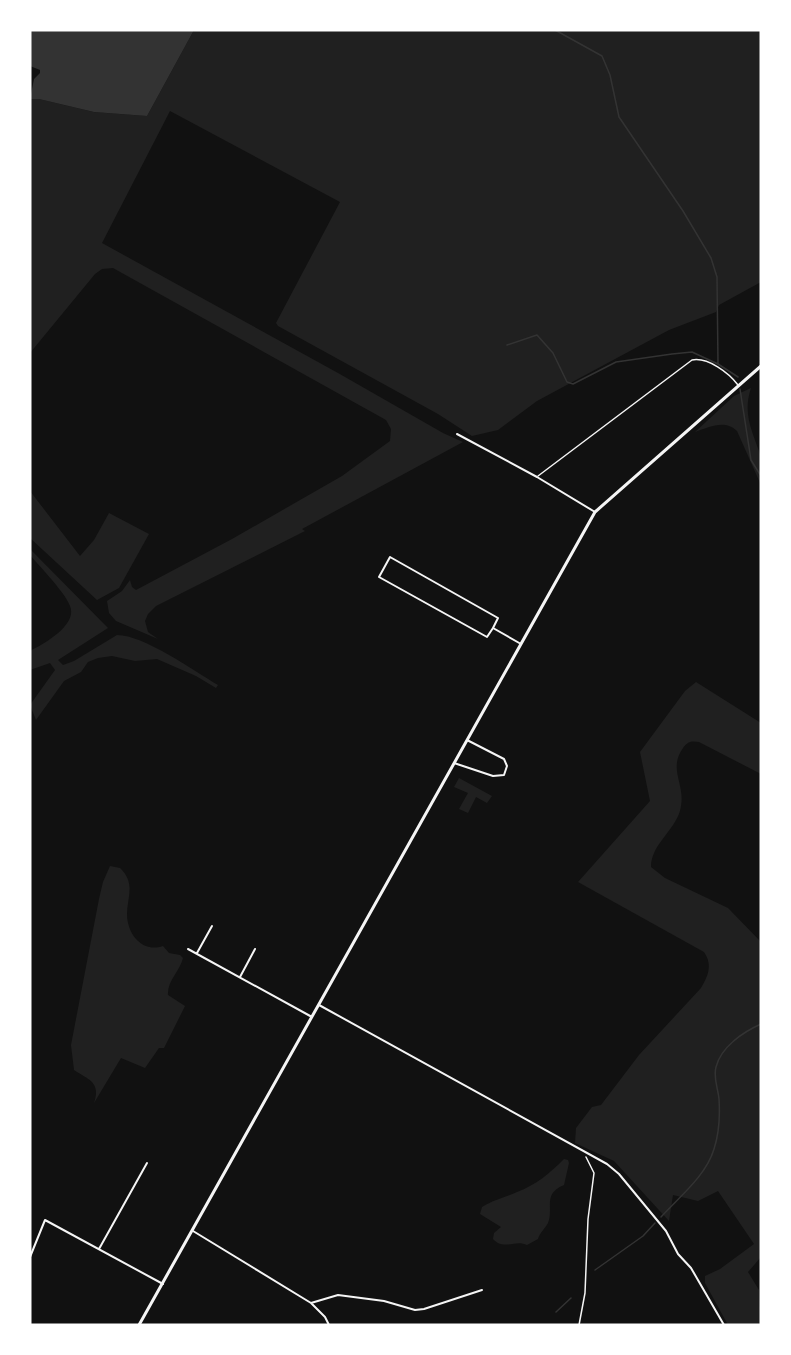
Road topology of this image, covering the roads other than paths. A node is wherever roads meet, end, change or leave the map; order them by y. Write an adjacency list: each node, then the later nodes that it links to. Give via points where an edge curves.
1 (761, 366): 2 (street)
2 (739, 386): 4 (lane, via 719,368 692,360); 5 (street)
3 (457, 434): 4 (street)
4 (537, 477): 5 (street)
5 (595, 512): 7 (street)
6 (493, 628): 6 (street, via 498,618 390,557 379,577 487,637); 7 (street)
7 (521, 644): 8 (street)
8 (467, 740): 9 (street); 9 (street, via 504,759 504,774 493,776)
9 (454, 763): 15 (street)
10 (212, 926): 13 (street)
11 (188, 948): 13 (street)
12 (255, 949): 14 (street)
13 (197, 953): 14 (street)
14 (240, 977): 16 (street)
15 (319, 1005): 16 (street); 26 (street, via 607,1164 666,1231 678,1254 692,1268)
16 (312, 1017): 18 (street)
17 (147, 1163): 19 (street)
18 (193, 1230): 21 (street); 23 (street)
19 (99, 1249): 20 (street, via 45,1220); 21 (street)
20 (30, 1257)
21 (163, 1284): 24 (street)
22 (482, 1290): 23 (street, via 415,1310 338,1295)
23 (311, 1303): 25 (street)
24 (139, 1325)
25 (329, 1325)
26 (723, 1325)

